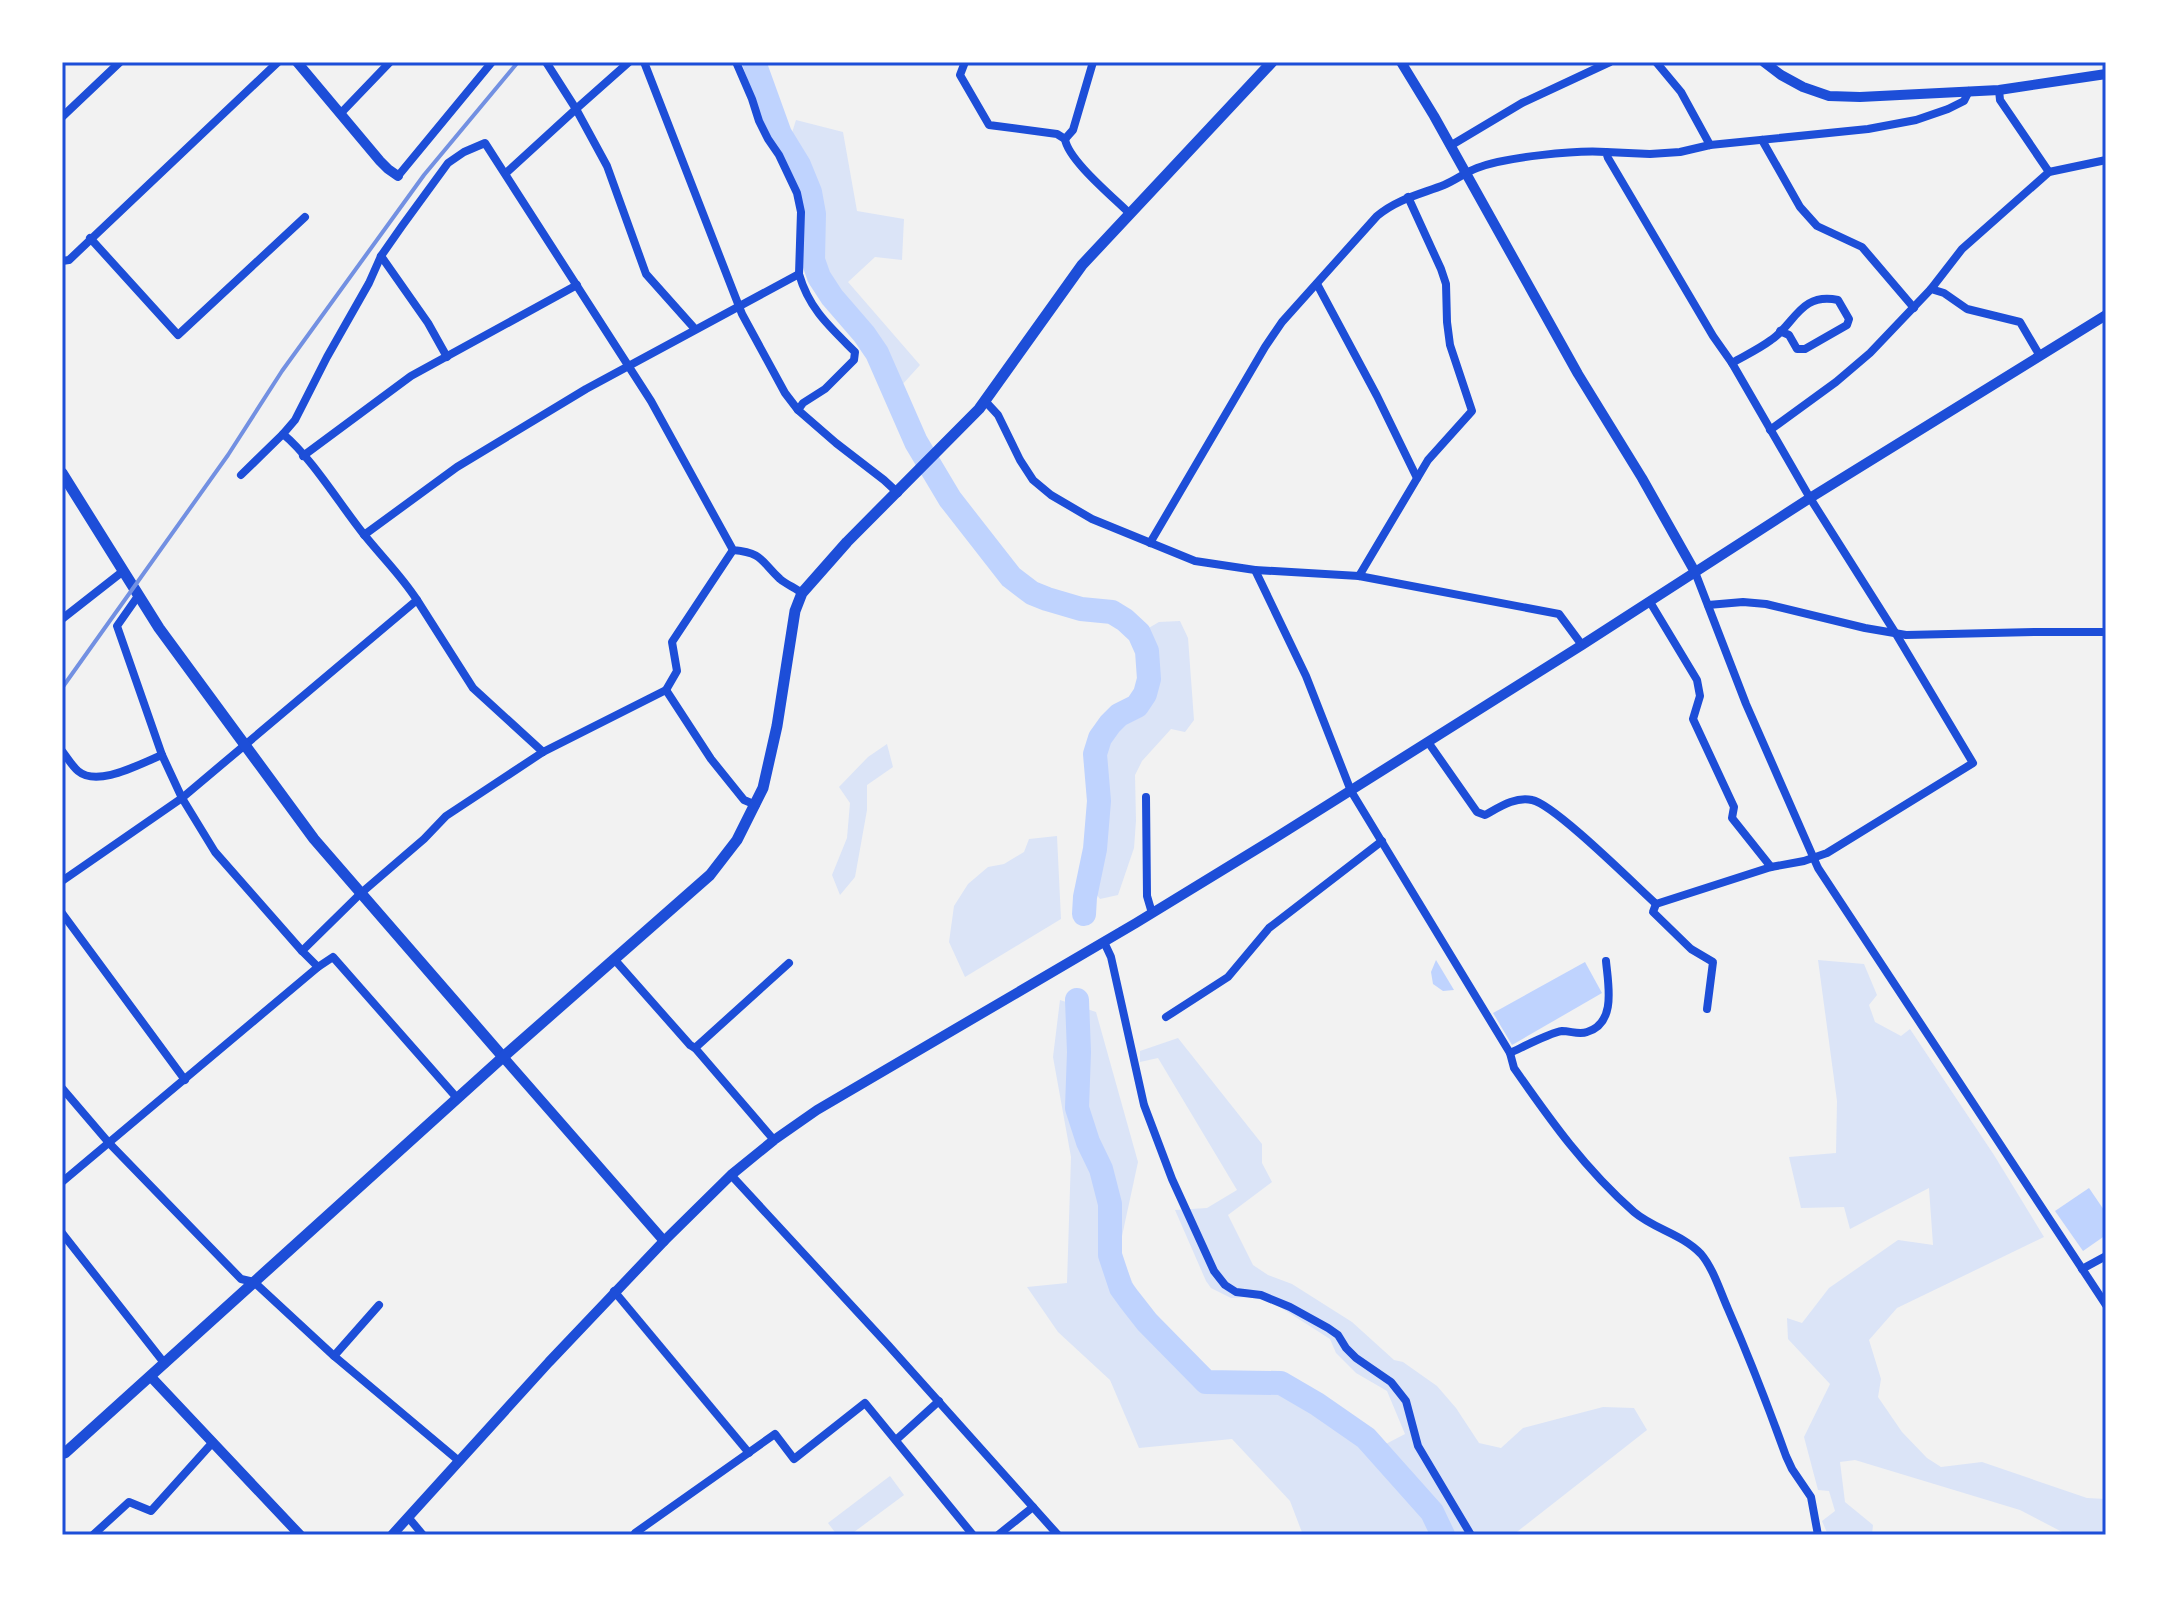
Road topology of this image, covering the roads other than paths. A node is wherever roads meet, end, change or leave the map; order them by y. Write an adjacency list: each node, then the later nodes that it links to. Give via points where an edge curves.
1 (120, 62): 22 (street)
2 (278, 62): 36 (street)
3 (297, 62): 21 (street)
4 (390, 62): 21 (street)
5 (492, 62): 32 (street)
6 (546, 62): 20 (street)
7 (629, 62): 20 (street)
8 (644, 62): 43 (street)
9 (736, 62): 39 (street, via 759,121 797,193)
10 (965, 62): 23 (street, via 960,75 989,125)
11 (1093, 62): 23 (street, via 1073,130)
12 (1272, 62): 34 (main road)
13 (1401, 62): 26 (street)
14 (1610, 62): 26 (street, via 1522,103)
15 (1656, 62): 25 (street, via 1681,92)
16 (1764, 62): 19 (street, via 1803,87 1829,96)
17 (2106, 74): 18 (street)
18 (1999, 90): 19 (street); 29 (street, via 2000,100)
19 (1969, 91): 24 (street, via 1964,101 1916,120)
20 (576, 109): 30 (street); 46 (street, via 607,166 646,274)
21 (341, 113): 32 (street)
22 (62, 117)
23 (1065, 139): 34 (street, via 1077,161)
24 (1762, 140): 25 (street); 44 (street, via 1800,207 1817,226 1862,247)
25 (1710, 145): 27 (street, via 1680,152)
26 (1450, 146): 31 (street)
27 (1606, 152): 31 (street, via 1503,162); 50 (street)
28 (2106, 160): 29 (street)
29 (2049, 172): 42 (street, via 1962,249)
30 (506, 173): 37 (street, via 485,143 464,152 448,163); 41 (street)
31 (1466, 173): 33 (street); 67 (street)
32 (398, 176)
33 (1408, 197): 40 (street, via 1377,216); 59 (street, via 1446,284 1450,345 1472,411)
34 (1129, 213): 52 (main road, via 1082,265)
35 (305, 217): 36 (street, via 178,335)
36 (90, 238): 38 (street)
37 (381, 256): 49 (street); 55 (street)
38 (62, 261)
39 (799, 274): 43 (street); 53 (street, via 818,314 855,352 854,360)
40 (1317, 284): 59 (street); 63 (street, via 1265,347)
41 (577, 285): 49 (street); 51 (street)
42 (1931, 289): 44 (street); 48 (street, via 1967,309 2020,322)
43 (739, 305): 46 (street); 53 (street)
44 (1914, 308): 54 (street, via 1870,353)
45 (2106, 315): 48 (street)
46 (695, 329): 51 (street)
47 (1780, 331): 47 (street, via 1796,312 1824,297 1838,300 1849,319 1805,349 1797,349); 50 (street)
48 (2040, 356): 61 (street)
49 (447, 357): 56 (street, via 411,376)
50 (1732, 363): 54 (street)
51 (628, 366): 62 (street, via 457,467); 64 (street)
52 (986, 402): 60 (main road); 63 (street, via 1033,480 1092,519)
53 (798, 410): 60 (street)
54 (1770, 430): 61 (street)
55 (283, 434): 56 (street); 58 (street)
56 (303, 456): 62 (street)
57 (62, 473): 66 (main road)
58 (241, 475)
59 (1417, 478): 68 (street)
60 (898, 493): 69 (main road)
61 (1810, 498): 67 (street); 76 (street)
62 (364, 535): 71 (street)
63 (1150, 543): 65 (street, via 1195,561)
64 (733, 550): 69 (street, via 763,559 781,580); 78 (street, via 672,642 677,671)
65 (1255, 570): 68 (street); 84 (street, via 1306,676)
66 (122, 572): 70 (main road); 74 (street)
67 (1695, 572): 72 (street); 73 (street)
68 (1359, 576): 77 (street, via 1559,614)
69 (802, 593): 87 (main road, via 769,767)
70 (138, 596): 80 (main road); 83 (street, via 117,626)
71 (417, 600): 80 (street); 82 (street, via 473,688)
72 (1650, 602): 77 (street); 90 (street, via 1697,680 1700,696 1693,719 1734,807 1732,818)
73 (1708, 605): 76 (street, via 1766,604); 89 (street)
74 (62, 619)
75 (2106, 632): 76 (street)
76 (1896, 634): 89 (street, via 1973,763)
77 (1582, 645): 79 (street)
78 (666, 690): 82 (street); 87 (street, via 711,759 744,800)
79 (1428, 742): 84 (street); 93 (street, via 1477,812 1485,815 1518,800 1545,805)
80 (245, 747): 86 (street); 92 (main road)
81 (62, 751): 83 (street, via 80,773 107,777)
82 (543, 752): 92 (street, via 446,816)
83 (162, 755): 86 (street)
84 (1351, 791): 88 (street); 95 (street)
85 (1146, 797): 95 (street, via 1147,896)
86 (182, 798): 91 (street); 97 (street, via 215,852)
87 (756, 805): 98 (main road, via 710,875)
88 (1382, 841): 103 (street, via 1269,928 1228,977); 105 (street)
89 (1814, 858): 90 (street); 117 (street)
90 (1771, 867): 93 (street)
91 (62, 881)
92 (360, 894): 97 (street); 106 (main road)
93 (1656, 904): 102 (street, via 1653,912 1691,949 1713,962)
94 (62, 913): 107 (street)
95 (1152, 913): 96 (street)
96 (1104, 942): 110 (street); 141 (street, via 1144,1105 1214,1271 1236,1292 1261,1295 1328,1328 1356,1358 1391,1382 1406,1401 1418,1446)
97 (302, 951): 101 (street)
98 (614, 959): 104 (street); 106 (main road)
99 (1606, 961): 105 (street, via 1608,1010 1599,1027 1584,1033 1562,1031)
100 (789, 963): 104 (street)
101 (318, 967): 107 (street); 109 (street, via 333,957)
102 (1707, 1009)
103 (1166, 1017)
104 (695, 1048): 110 (street)
105 (1510, 1053): 142 (street, via 1514,1068 1551,1121 1603,1184 1643,1219 1703,1256 1792,1469 1811,1497)
106 (503, 1057): 109 (main road); 115 (street)
107 (185, 1080): 111 (street)
108 (62, 1088): 111 (street)
109 (457, 1098): 118 (main road)
110 (774, 1140): 112 (street)
111 (109, 1143): 113 (street); 118 (street, via 241,1279)
112 (731, 1175): 115 (street); 125 (street)
113 (62, 1182)
114 (62, 1233): 123 (street)
115 (664, 1241): 119 (street)
116 (2106, 1256): 117 (street)
117 (2082, 1269): 121 (street)
118 (254, 1282): 122 (street); 123 (main road)
119 (614, 1291): 129 (street); 130 (street)
120 (379, 1305): 122 (street)
121 (2106, 1305)
122 (334, 1356): 130 (street)
123 (165, 1364): 124 (main road)
124 (151, 1377): 127 (street); 128 (main road)
125 (939, 1401): 126 (street); 131 (street)
126 (896, 1440): 129 (street, via 865,1403 794,1459 775,1434); 138 (street)
127 (213, 1442): 133 (street, via 151,1511 129,1502); 134 (street)
128 (63, 1453)
129 (749, 1453): 137 (street)
130 (459, 1461): 132 (street)
131 (1033, 1507): 139 (street); 140 (street)
132 (408, 1517): 135 (street); 136 (street)
133 (93, 1535)
134 (300, 1535)
135 (392, 1535)
136 (423, 1535)
137 (637, 1535)
138 (973, 1535)
139 (998, 1535)
140 (1058, 1535)
141 (1471, 1535)
142 (1818, 1535)

